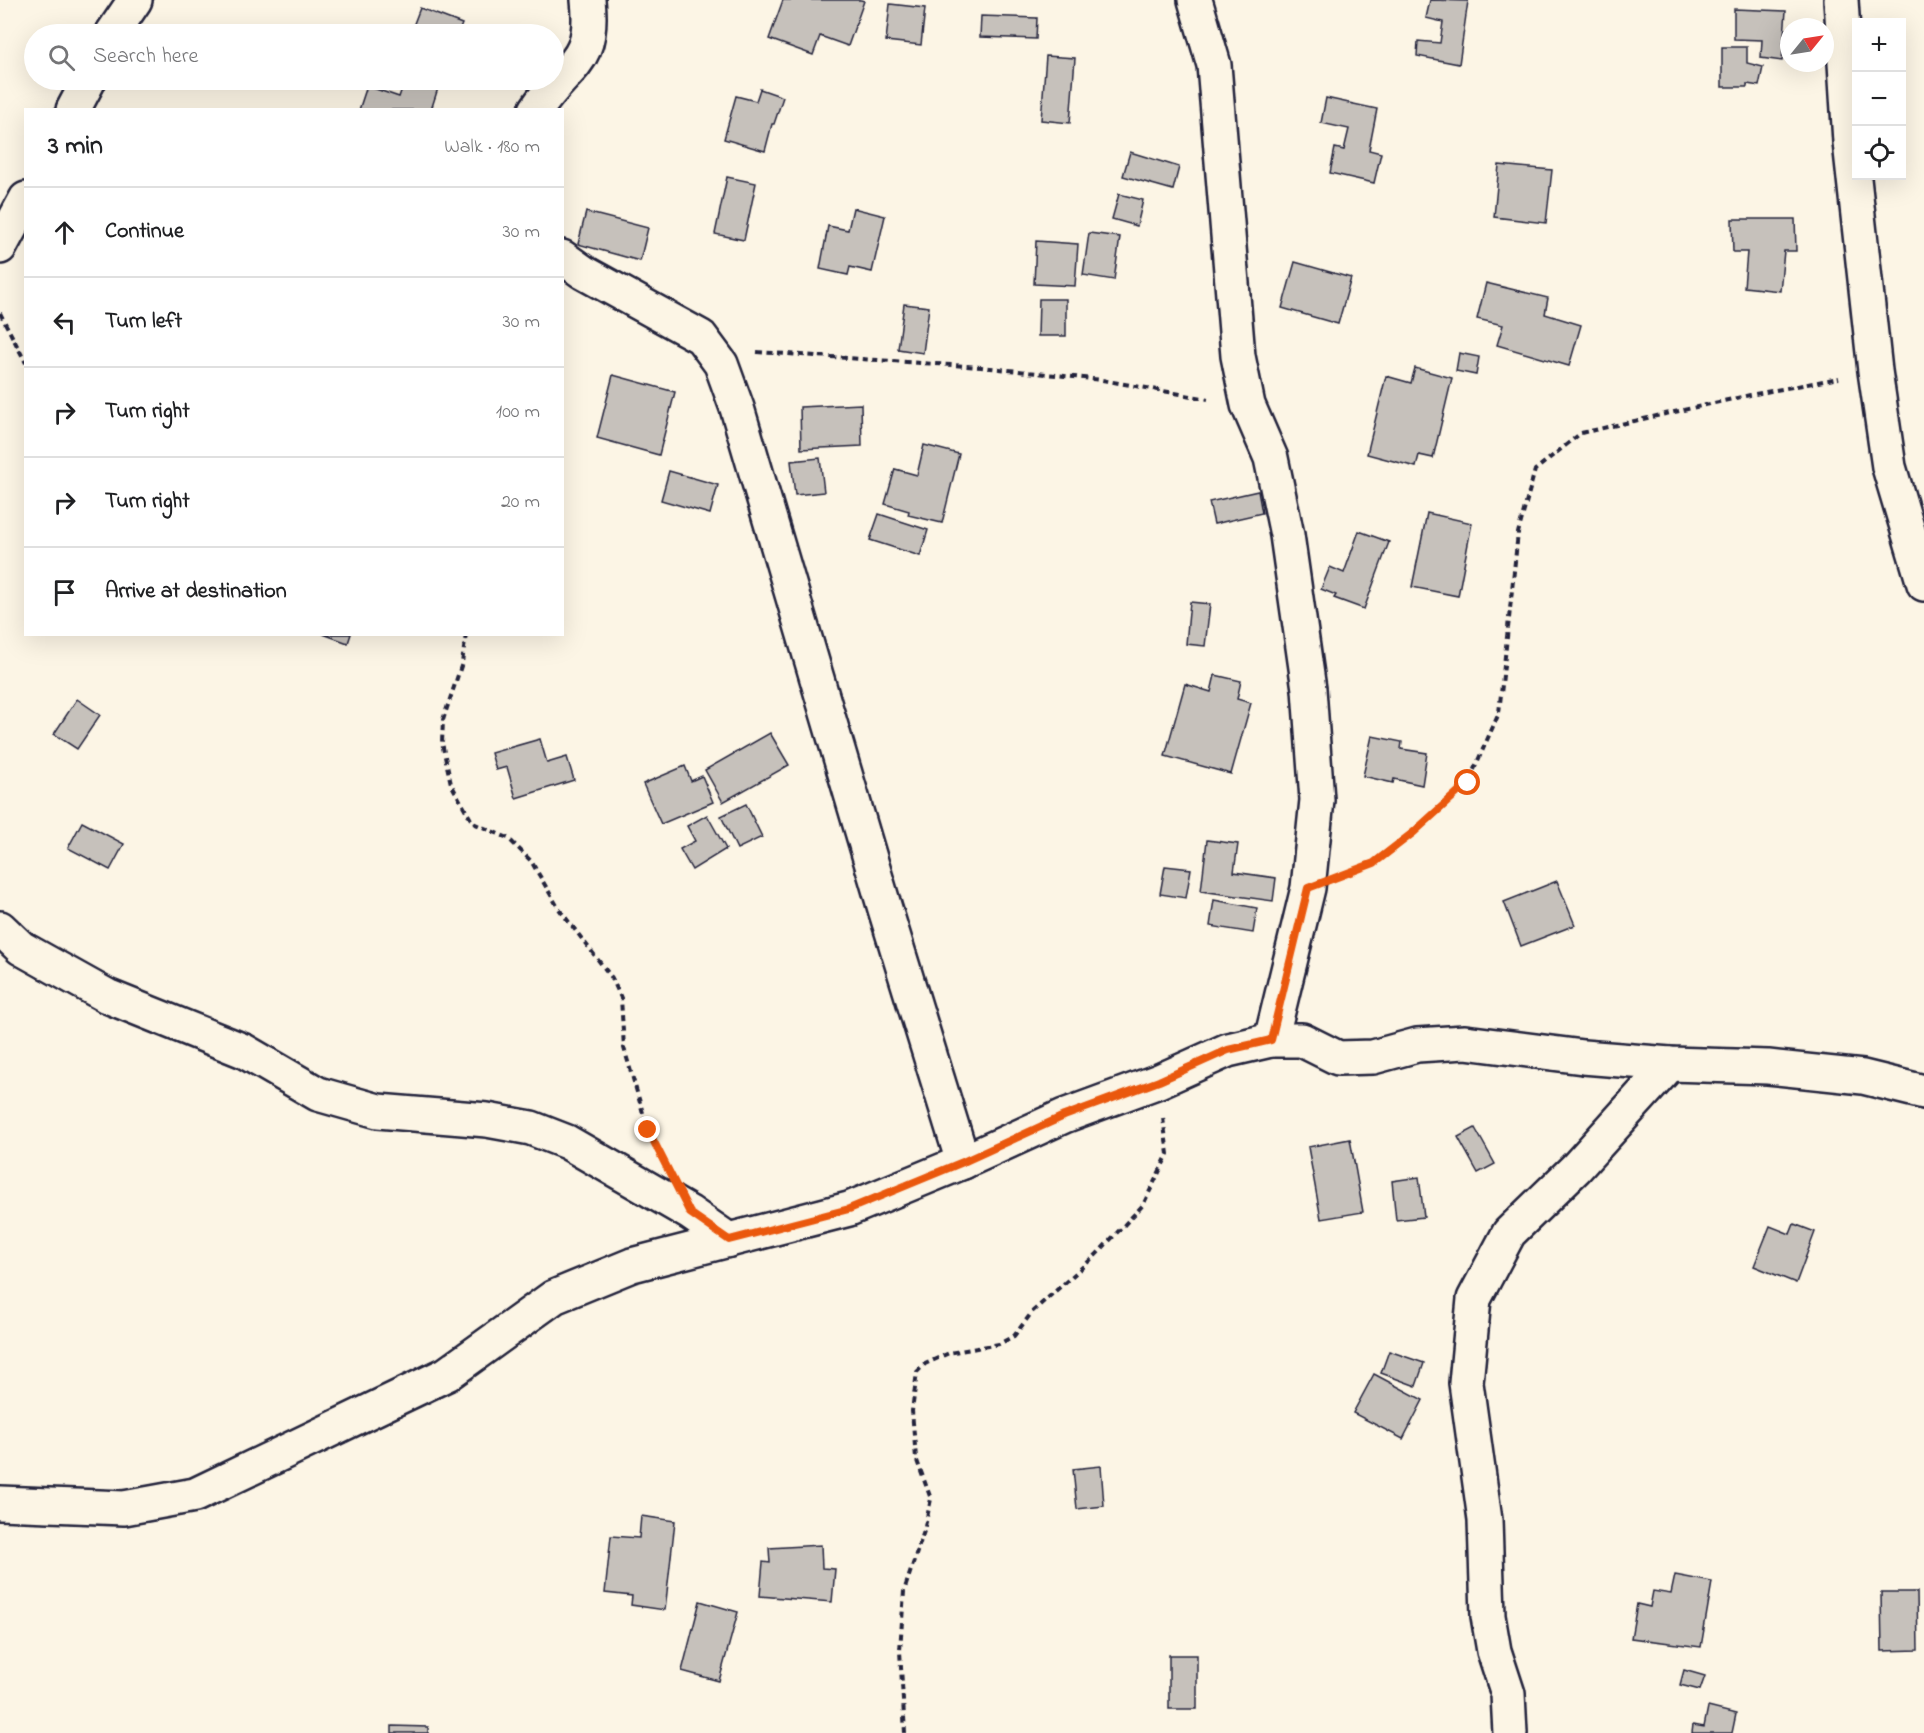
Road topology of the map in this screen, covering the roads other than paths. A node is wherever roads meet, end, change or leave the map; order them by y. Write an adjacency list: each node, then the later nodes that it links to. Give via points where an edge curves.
1 (135, 0): 5 (street)
2 (588, 0): 6 (street, via 589,35 584,55)
3 (1195, 0): 16 (street, via 1214,65 1238,356 1248,405 1271,458 1287,535 1309,689 1317,800 1308,888)
4 (1841, 0): 14 (street, via 1850,142 1875,371 1889,467)
5 (119, 24)
6 (564, 75)
7 (83, 90): 9 (street)
8 (549, 90): 10 (street)
9 (74, 108)
10 (537, 108)
11 (24, 203): 12 (street)
12 (0, 247)
13 (564, 258): 19 (street, via 701,337 721,364)
14 (1924, 584)
15 (0, 928): 20 (street, via 21,948 107,996 244,1051 318,1094 378,1111 487,1120 531,1128 567,1142)
16 (1271, 1040): 17 (street, via 1302,1040 1338,1058 1373,1057 1417,1045 1465,1042); 19 (street, via 1228,1050 1064,1116)
17 (1670, 1064): 18 (street, via 1768,1067 1863,1077); 22 (street, via 1576,1168 1509,1233 1474,1299 1466,1383 1485,1520 1488,1616 1494,1652 1508,1694)
18 (1924, 1092)
19 (963, 1162): 20 (street, via 849,1209)
20 (729, 1240): 21 (street, via 632,1265 554,1297 447,1374 195,1495 124,1508)
21 (0, 1503)
22 (1510, 1733)

